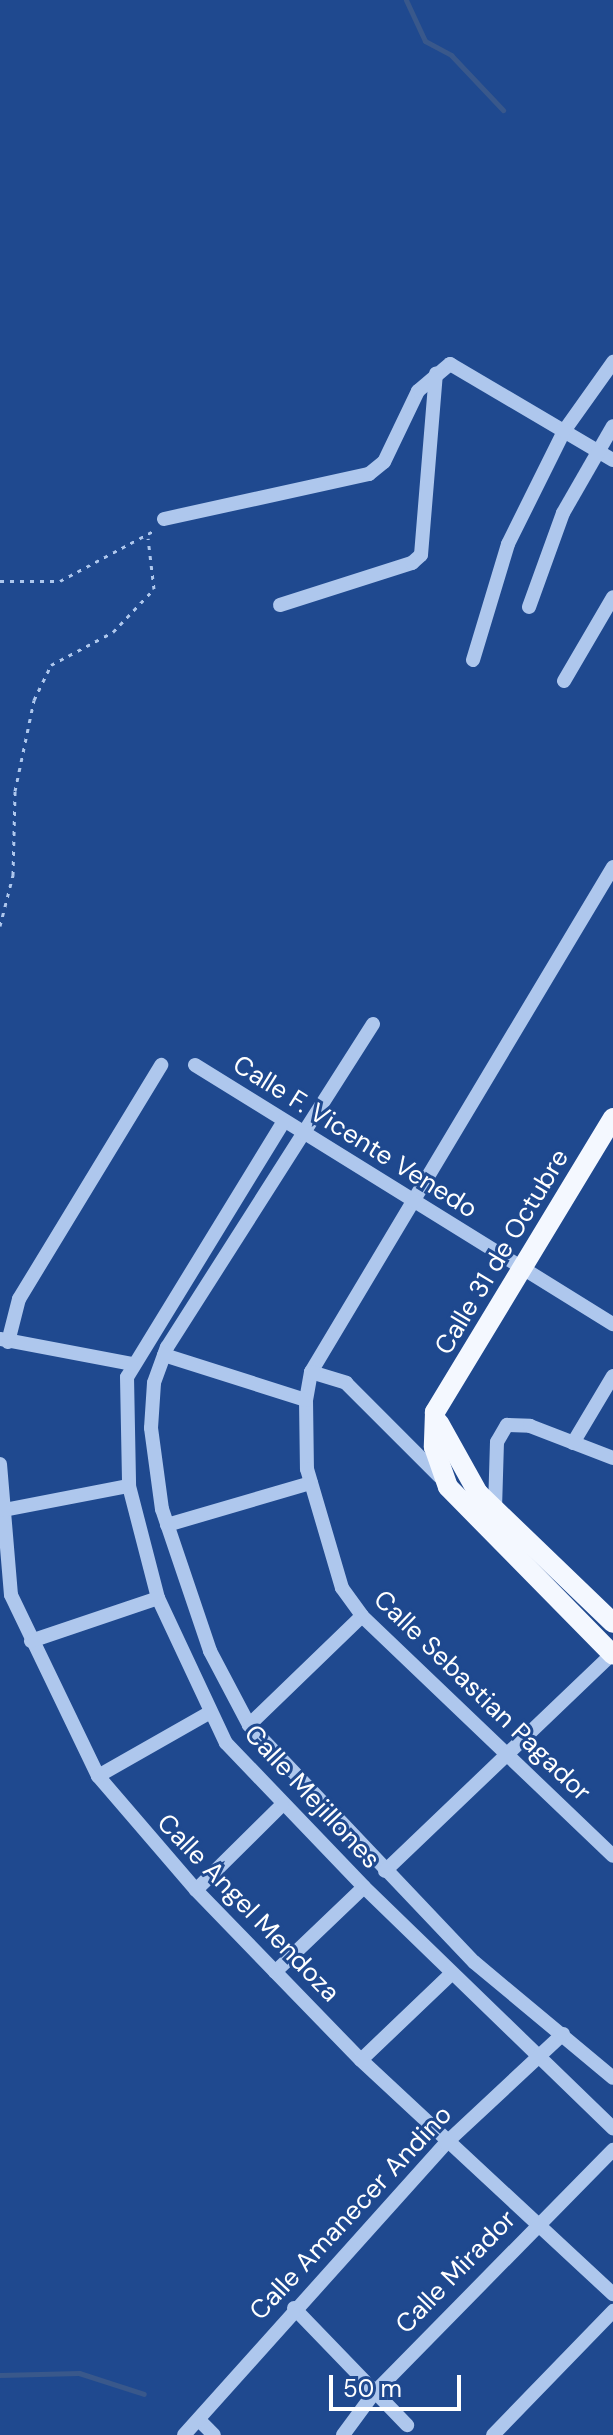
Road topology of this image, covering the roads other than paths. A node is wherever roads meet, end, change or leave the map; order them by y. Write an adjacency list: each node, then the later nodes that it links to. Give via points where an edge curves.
1 (613, 362): 4 (street)
2 (436, 374): 4 (street, via 450,364); 7 (street, via 418,391 384,462 369,474); 9 (street, via 421,555 412,563)
3 (613, 426): 5 (street)
4 (564, 431): 5 (street); 11 (street, via 508,544)
5 (598, 451): 6 (street); 10 (street, via 563,513)
6 (613, 460)
7 (164, 519)
8 (613, 597): 12 (street)
9 (280, 605)
10 (529, 607)
11 (473, 660)
12 (564, 681)
13 (613, 867): 20 (street)
14 (373, 1024): 19 (street, Calle Mejillones)
15 (161, 1065): 23 (street, via 19,1299)
16 (195, 1065): 18 (street, Calle F. Vicente Venedo)
17 (613, 1118): 21 (main road, Calle 31 de Octubre)
18 (284, 1121): 19 (street, Calle F. Vicente Venedo); 25 (street, Calle Mejillones)
19 (302, 1132): 20 (street, Calle F. Vicente Venedo); 24 (street, Calle Mejillones)
20 (414, 1201): 21 (street, Calle F. Vicente Venedo); 26 (street)
21 (522, 1268): 22 (street, Calle F. Vicente Venedo); 29 (main road, Calle 31 de Octubre)
22 (613, 1324)
23 (4, 1340): 25 (street)
24 (164, 1355): 28 (street); 38 (street, Calle Mejillones, via 154,1383 151,1428)
25 (132, 1364): 35 (street, Calle Mejillones, via 123,1409)
26 (311, 1372): 28 (street, Calle Sebastian Pagador); 33 (street, via 346,1383)
27 (613, 1376): 30 (street)
28 (306, 1400): 34 (street, Calle Sebastian Pagador)
29 (435, 1412): 33 (main road); 36 (main road, via 458,1466)
30 (573, 1443): 31 (street); 36 (street, via 530,1426 507,1425 497,1442)
31 (613, 1458)
32 (0, 1464): 37 (street, Calle Angel Mendoza)
33 (439, 1476): 43 (main road)
34 (311, 1483): 38 (street); 40 (street, Calle Sebastian Pagador, via 342,1588)
35 (129, 1486): 37 (street); 39 (street, Calle Mejillones)
36 (495, 1509): 41 (main road)
37 (4, 1510): 42 (street, Calle Angel Mendoza, via 11,1595)
38 (167, 1525): 45 (street, Calle Mejillones, via 210,1651)
39 (158, 1598): 42 (street); 44 (street, Calle Mejillones)
40 (362, 1616): 45 (street); 46 (street, Calle Sebastian Pagador)
41 (613, 1623)
42 (31, 1641): 47 (street, Calle Angel Mendoza)
43 (612, 1655): 46 (street)
44 (209, 1713): 47 (street); 48 (street, Calle Mejillones, via 226,1743)
45 (249, 1725): 50 (street, Calle Mejillones)
46 (505, 1753): 49 (street, Calle Sebastian Pagador); 50 (street)
47 (98, 1776): 52 (street, Calle Angel Mendoza)
48 (282, 1805): 51 (street, Calle Mejillones); 52 (street)
49 (613, 1856)
50 (385, 1871): 55 (street, Calle Mejillones, via 474,1962)
51 (364, 1887): 53 (street); 54 (street, Calle Mejillones)
52 (196, 1890): 53 (street, Calle Angel Mendoza)
53 (275, 1972): 57 (street, Calle Angel Mendoza)
54 (451, 1974): 56 (street, Calle Mejillones); 57 (street)
55 (563, 2034): 56 (street, Calle Amanecer Andino); 58 (street, Calle Mejillones)
56 (538, 2054): 59 (street, Calle Mejillones); 60 (street, Calle Amanecer Andino)
57 (361, 2060): 60 (street, Calle Angel Mendoza)
58 (612, 2075)
59 (613, 2128)
60 (446, 2143): 62 (street, Calle Angel Mendoza); 64 (street, Calle Amanecer Andino)
61 (613, 2150): 62 (street, Calle Mirador)
62 (536, 2223): 63 (street, Calle Angel Mendoza); 66 (street, Calle Mirador)
63 (613, 2294)
64 (294, 2308): 66 (street); 67 (street, Calle Amanecer Andino)
65 (613, 2311): 72 (street)
66 (374, 2393): 68 (street); 71 (street, Calle Mirador)
67 (199, 2420): 69 (street, Calle Amanecer Andino); 70 (street)
68 (407, 2425)
69 (184, 2435)
70 (214, 2435)
71 (343, 2435)
72 (493, 2435)

